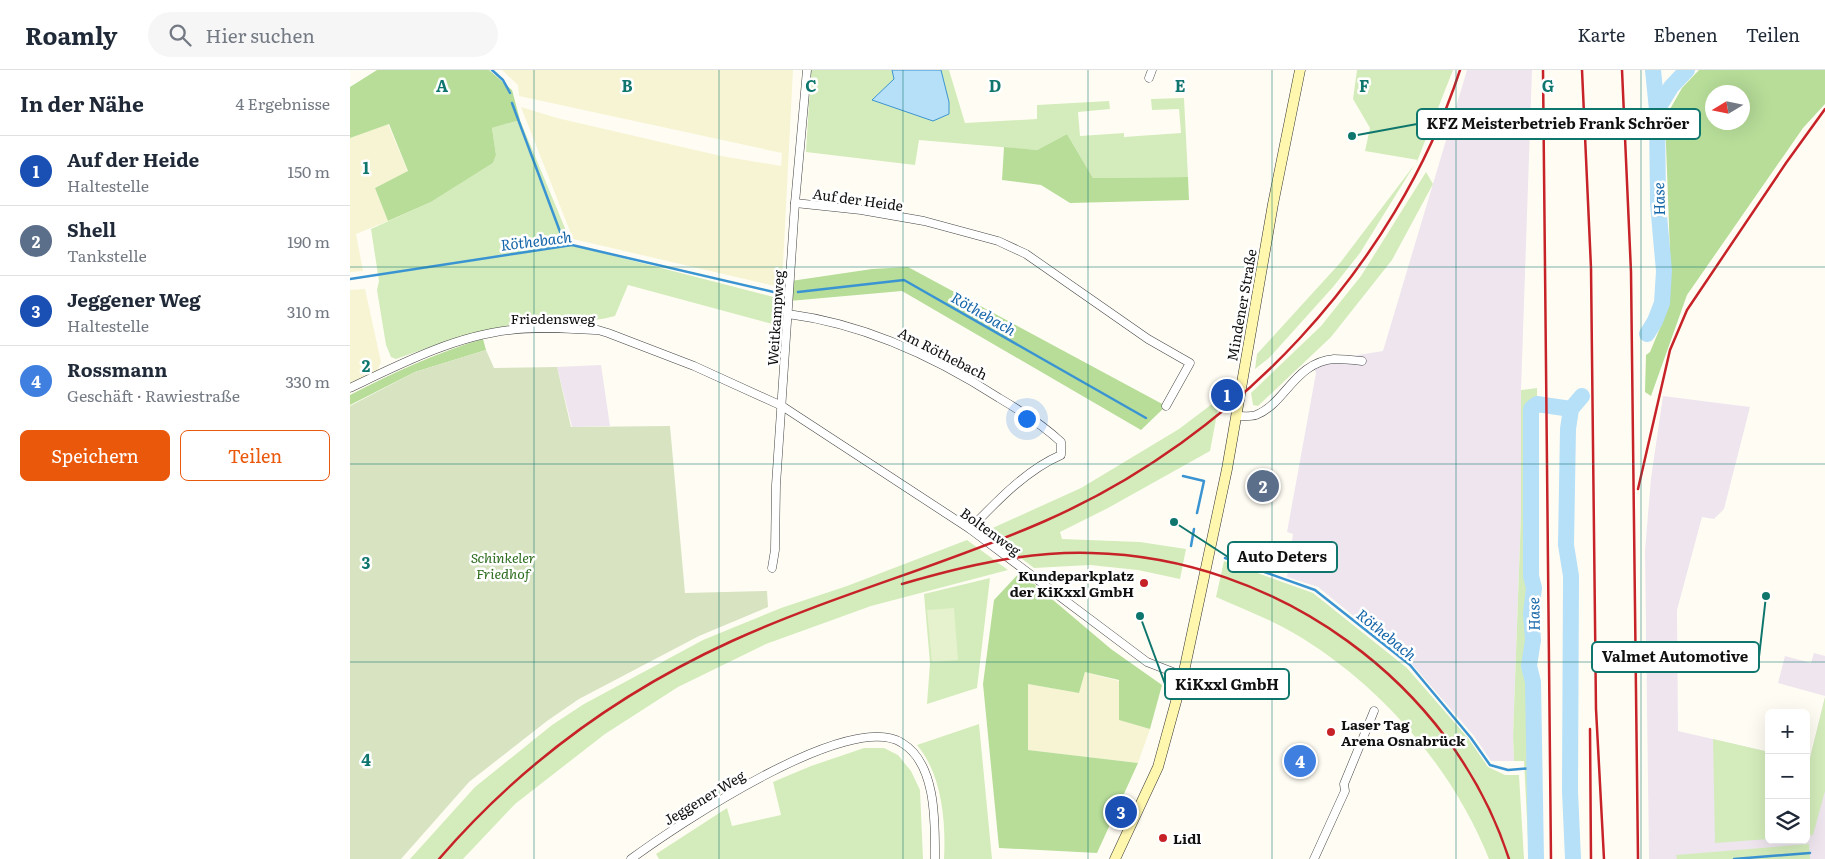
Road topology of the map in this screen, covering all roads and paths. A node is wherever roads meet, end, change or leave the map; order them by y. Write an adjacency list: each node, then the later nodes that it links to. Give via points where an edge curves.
1 (807, 70): 5 (street, Weitkampweg)
2 (1152, 70): 4 (street)
3 (1300, 70): 11 (main road, Mindener Straße)
4 (1149, 78)
5 (795, 203): 6 (street, Weitkampweg); 10 (street, Auf der Heide, via 924,221 998,241 1026,254 1148,339 1190,363)
6 (788, 314): 9 (street, Weitkampweg); 12 (street, Am Röthebach, via 848,325 934,360 1043,425 1061,442 1061,455 1045,462 994,504)
7 (1362, 361): 11 (street, via 1333,359 1313,366 1296,377 1265,411 1254,416)
8 (350, 388): 9 (street, Friedensweg, via 386,370 490,333 531,328 598,330 694,366)
9 (782, 406): 12 (street, Boltenweg); 13 (street, Weitkampweg)
10 (1166, 406)
11 (1236, 416): 14 (main road, Mindener Straße)
12 (970, 529): 14 (street, Boltenweg, via 1147,662)
13 (772, 568)
14 (1183, 676): 18 (main road, Mindener Straße, via 1158,767)
15 (1374, 711): 19 (street, via 1344,784 1345,792)
16 (631, 859): 17 (street, Jeggener Weg, via 718,801 807,755 861,738 884,737 903,743 923,769 933,800)
17 (935, 859)
18 (1115, 859)
19 (1314, 859)

